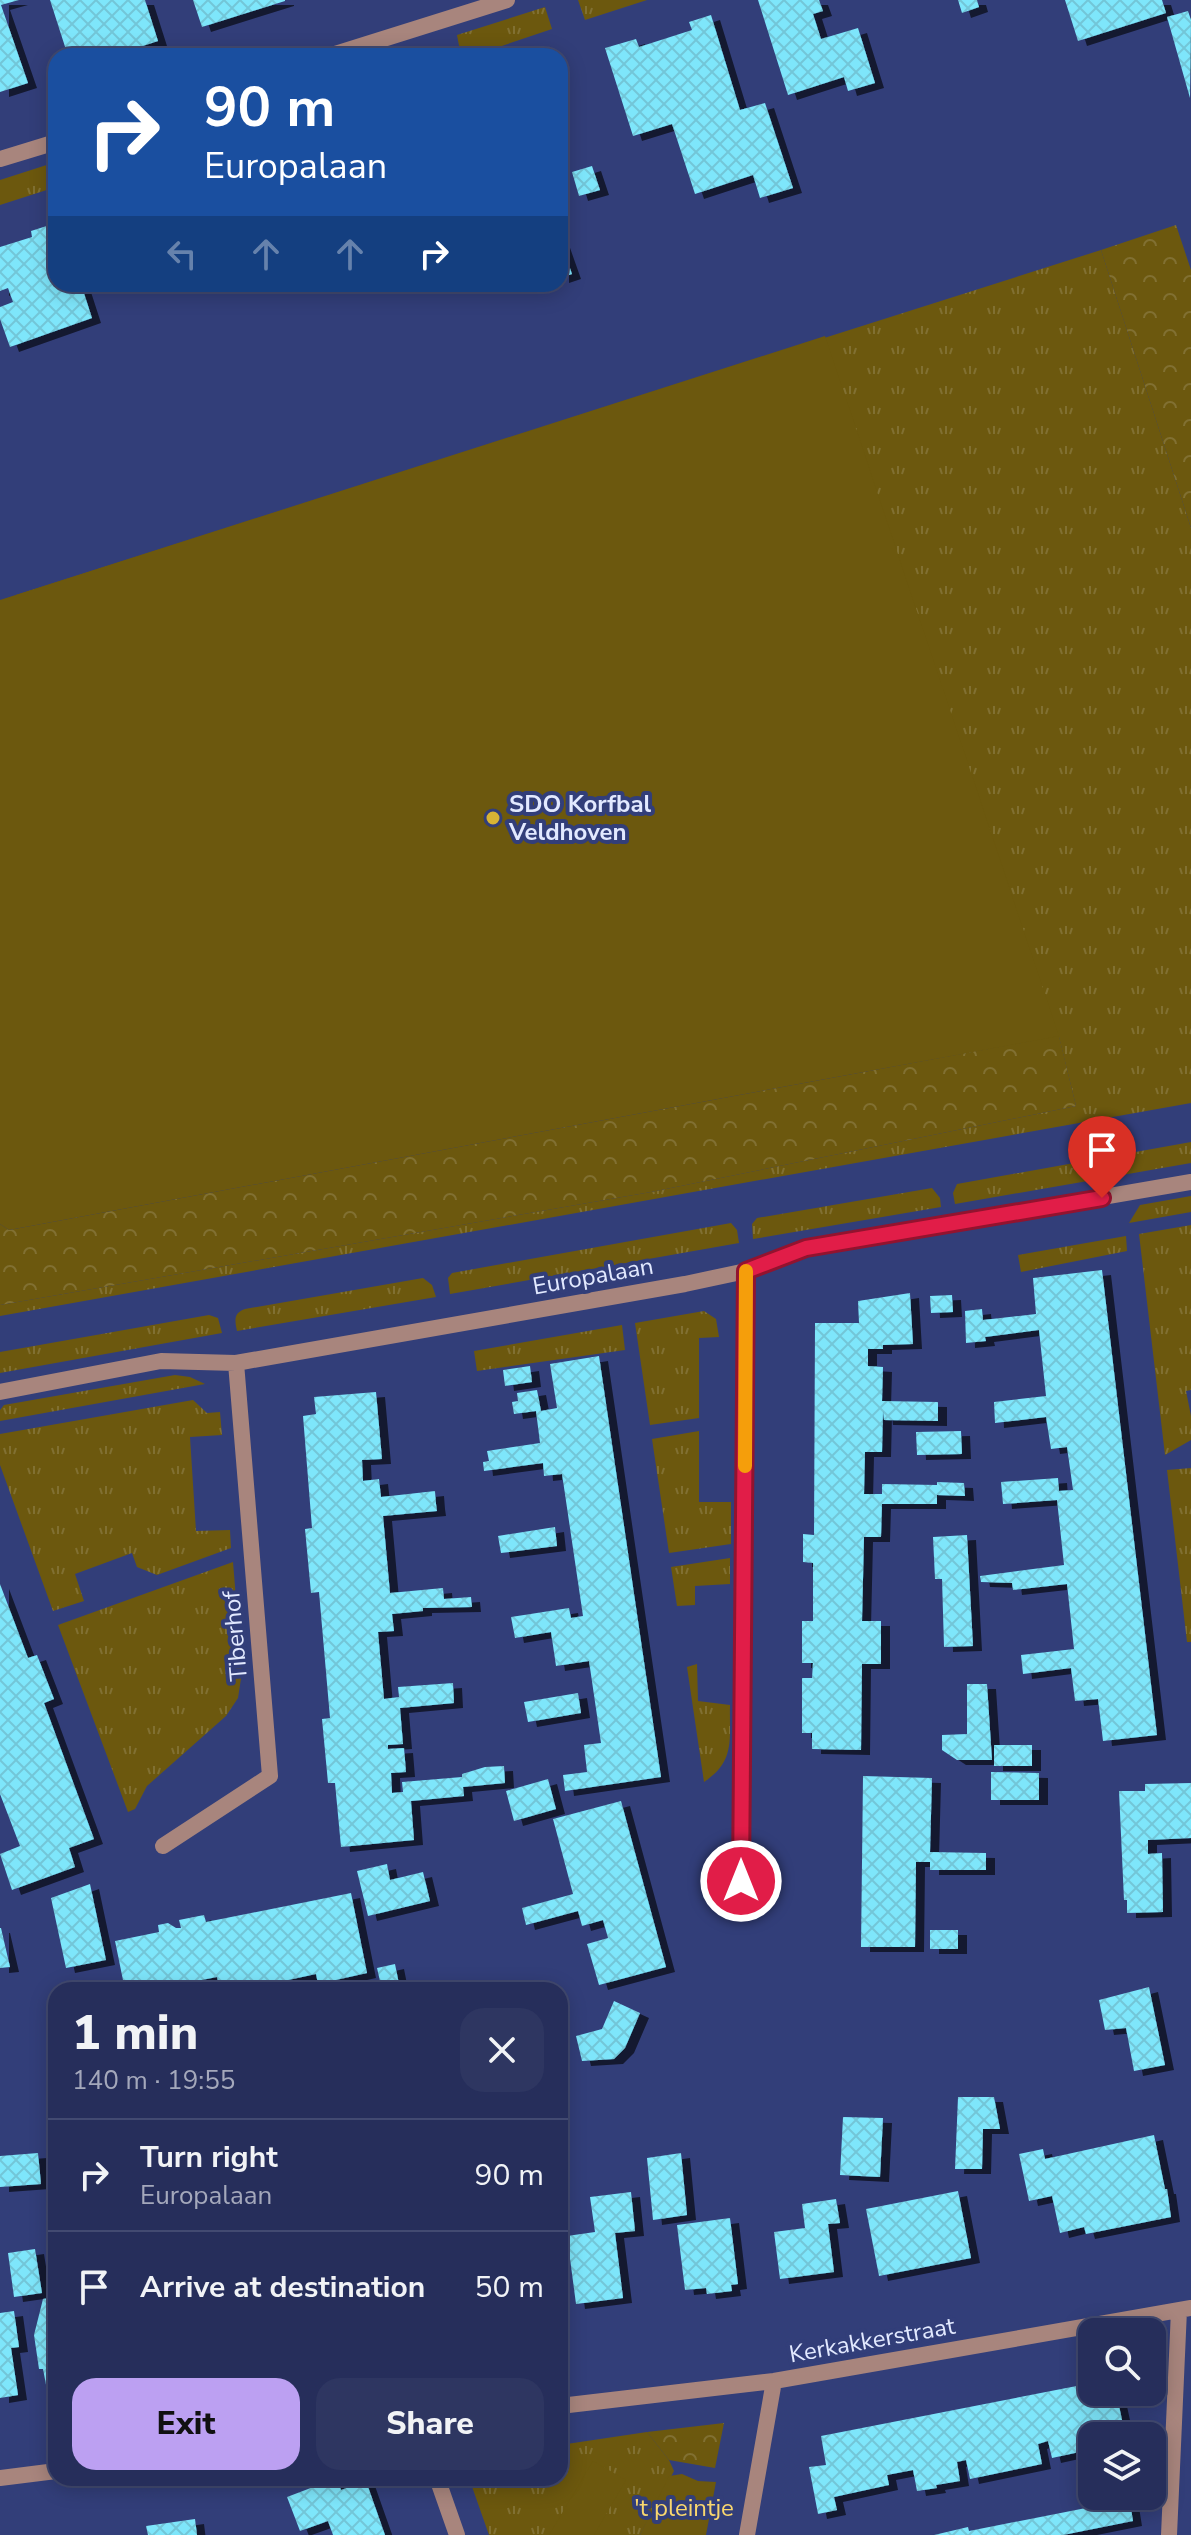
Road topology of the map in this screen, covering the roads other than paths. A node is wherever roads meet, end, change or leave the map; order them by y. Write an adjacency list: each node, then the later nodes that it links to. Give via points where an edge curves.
1 (507, 0): 2 (street)
2 (354, 48)
3 (48, 144): 4 (street)
4 (0, 159)
5 (1191, 1182): 6 (street, Europalaan, via 806,1248)
6 (746, 1271): 7 (street, Europalaan); 10 (street)
7 (236, 1363): 8 (street, Europalaan, via 161,1361); 9 (street, Tiberhof, via 270,1776)
8 (0, 1392)
9 (163, 1846)
10 (741, 1881)
11 (1185, 2309): 12 (street, Kerkakkerstraat); 19 (street)
12 (774, 2381): 13 (street, Kerkakkerstraat); 18 (street)
13 (568, 2405)
14 (48, 2472): 15 (street)
15 (0, 2478)
16 (440, 2486): 17 (street)
17 (457, 2535)
18 (747, 2535)
19 (1169, 2535)

